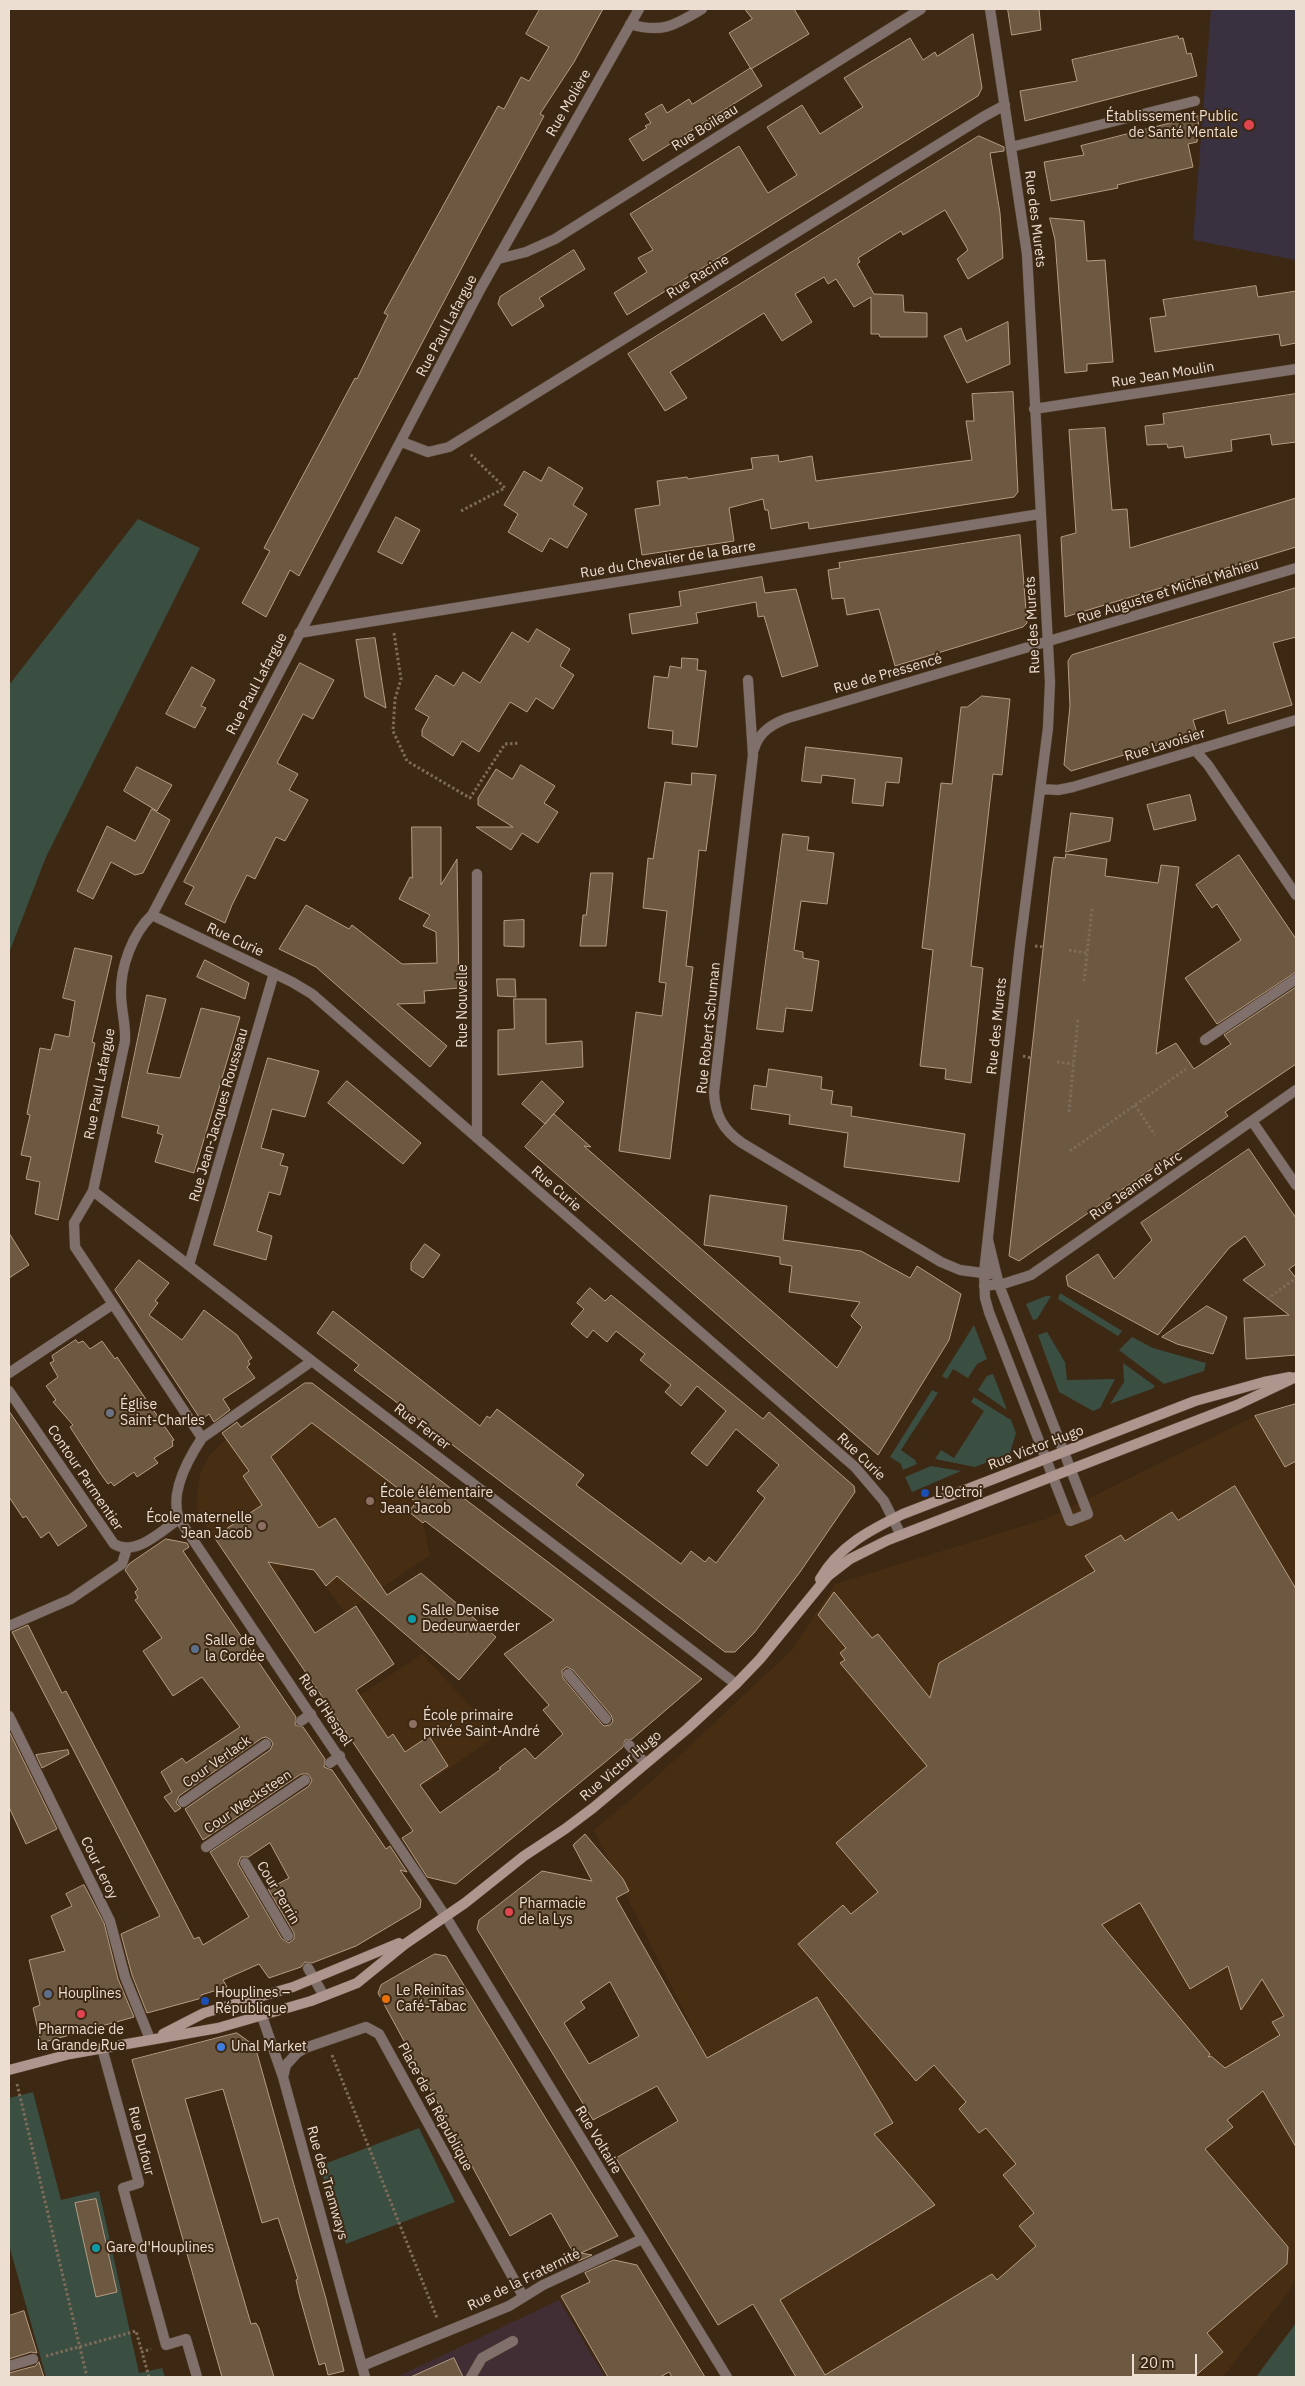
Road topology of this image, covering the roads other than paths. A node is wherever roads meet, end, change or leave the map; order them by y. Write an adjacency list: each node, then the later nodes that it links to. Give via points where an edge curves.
1 (639, 9): 5 (street, Rue Molière)
2 (702, 9): 5 (street, via 666,28 646,29)
3 (922, 9): 10 (street, Rue Boileau, via 555,239 526,252)
4 (990, 9): 7 (street, Rue des Murets)
5 (630, 24): 9 (street, Rue Molière)
6 (1195, 101): 8 (street)
7 (1005, 105): 8 (street, Rue des Murets); 13 (street, Rue Racine, via 457,442 428,452)
8 (1011, 147): 12 (street, Rue des Murets, via 1027,254)
9 (523, 212): 10 (street, Rue Paul Lafargue)
10 (498, 259): 13 (street, Rue Paul Lafargue)
11 (1296, 369): 12 (street, Rue Jean Moulin)
12 (1034, 409): 14 (street, Rue des Murets)
13 (402, 442): 16 (street, Rue Paul Lafargue)
14 (1040, 514): 16 (street, Rue du Chevalier de la Barre); 17 (street, Rue des Murets)
15 (1296, 568): 17 (street, Rue Auguste et Michel Mahieu)
16 (300, 633): 25 (street, Rue Paul Lafargue)
17 (1048, 642): 21 (street, Rue de Pressencé, via 788,718 764,731); 22 (street, Rue des Murets, via 1049,714)
18 (748, 680): 21 (street, Rue Robert Schuman)
19 (1296, 720): 20 (street, Rue Lavoisier)
20 (1195, 750): 22 (street, Rue Lavoisier, via 1073,787); 24 (street)
21 (753, 755): 36 (street, Rue Robert Schuman, via 714,1092 718,1116 726,1130 742,1143 933,1257 960,1270)
22 (1040, 789): 34 (street, Rue des Murets)
23 (477, 874): 31 (street, Rue Nouvelle)
24 (1296, 895)
25 (152, 915): 26 (street, Rue Curie); 33 (street, Rue Paul Lafargue, via 134,937 121,983 125,1040)
26 (274, 973): 31 (street, Rue Curie, via 312,994); 35 (street, Rue Jean-Jacques Rousseau)
27 (1296, 979): 28 (street)
28 (1205, 1040)
29 (1296, 1090): 30 (street, Rue Jeanne d'Arc)
30 (1252, 1121): 32 (street); 38 (street, Rue Jeanne d'Arc, via 1036,1272)
31 (477, 1138): 50 (street, Rue Curie, via 855,1467 876,1490)
32 (1296, 1185)
33 (93, 1191): 35 (street, Rue Ferrer); 40 (street, Rue Paul Lafargue, via 74,1222 75,1247)
34 (988, 1240): 36 (street, Rue des Murets); 37 (street, Rue des Murets)
35 (189, 1265): 41 (street, Rue Ferrer)
36 (984, 1273): 37 (street, Rue Robert Schuman); 39 (street, Rue des Murets)
37 (996, 1274): 38 (street, Rue des Murets)
38 (999, 1285): 39 (street, Rue Jeanne d'Arc); 46 (street, Rue des Murets)
39 (984, 1286): 47 (street, Rue des Murets, via 987,1308)
40 (113, 1304): 42 (street); 45 (street)
41 (312, 1362): 45 (street); 57 (street, Rue Ferrer)
42 (9, 1373)
43 (1296, 1377): 46 (main road, Rue Victor Hugo, via 1264,1382 1195,1401); 48 (main road, Rue Victor Hugo, via 1237,1405)
44 (9, 1393): 53 (street, Contour Parmentier, via 107,1537 118,1547)
45 (202, 1438): 51 (street, via 182,1478 177,1503)
46 (1064, 1452): 47 (main road, Rue Victor Hugo); 48 (street, Rue des Murets)
47 (1046, 1459): 49 (street, Rue des Murets); 50 (main road, Rue Victor Hugo)
48 (1071, 1470): 49 (main road, Rue Victor Hugo); 49 (street, Rue des Murets, via 1088,1514 1070,1521)
49 (1053, 1477): 52 (main road, Rue Victor Hugo)
50 (894, 1518): 52 (street, Rue Curie); 54 (main road, Rue Victor Hugo, via 843,1550 827,1568)
51 (180, 1519): 53 (street, Contour Parmentier, via 142,1544); 58 (street, Rue d'Hespel)
52 (902, 1535): 54 (main road, Rue Victor Hugo, via 850,1559)
53 (127, 1548): 55 (street, via 122,1564 70,1599)
54 (814, 1591): 57 (main road, Rue Victor Hugo)
55 (9, 1626)
56 (568, 1674): 60 (street)
57 (736, 1684): 66 (main road, Rue Victor Hugo)
58 (311, 1714): 61 (street); 64 (street, Rue d'Hespel)
59 (9, 1716): 79 (street, Cour Leroy, via 110,1921 126,1977)
60 (606, 1719)
61 (301, 1721)
62 (266, 1744): 68 (street, Cour Verlack)
63 (629, 1745): 66 (street)
64 (340, 1756): 65 (street); 71 (street, Rue d'Hespel)
65 (330, 1763)
66 (645, 1763): 71 (main road, Rue Victor Hugo, via 576,1822 524,1856)
67 (305, 1780): 69 (street, Cour Wecksteen)
68 (183, 1802)
69 (206, 1847)
70 (245, 1863): 73 (street, Cour Perrin)
71 (446, 1917): 72 (main road, Rue Victor Hugo); 83 (street, Rue Voltaire)
72 (420, 1934): 75 (main road, Rue Victor Hugo); 76 (main road, Rue Victor Hugo, via 364,1978)
73 (288, 1936)
74 (308, 1968): 75 (street)
75 (314, 1979): 76 (street); 77 (main road, Rue Victor Hugo)
76 (324, 1996): 78 (main road, Rue Victor Hugo)
77 (256, 1999): 78 (street, Rue des Tramways); 79 (main road, Rue Victor Hugo, via 204,2013)
78 (263, 2016): 79 (main road, Rue Victor Hugo, via 202,2031); 82 (street, Rue des Tramways)
79 (150, 2039): 80 (main road, Rue Victor Hugo)
80 (102, 2048): 81 (main road, Rue Victor Hugo); 89 (street, Rue Dufour, via 139,2184 123,2188 166,2345 186,2339)
81 (11, 2070)
82 (283, 2077): 84 (street, Place de la République, via 286,2065 297,2053 327,2040 366,2027 383,2039); 88 (street, Rue des Tramways)
83 (642, 2239): 84 (street, Rue de la Fraternité); 92 (street, Rue Voltaire)
84 (523, 2296): 88 (street, Rue de la Fraternité, via 508,2306)
85 (513, 2341): 91 (street, via 482,2358)
86 (33, 2359): 87 (street)
87 (9, 2366)
88 (362, 2366): 90 (street, Rue des Tramways)
89 (197, 2377)
90 (366, 2377)
91 (472, 2377)
92 (727, 2377)

